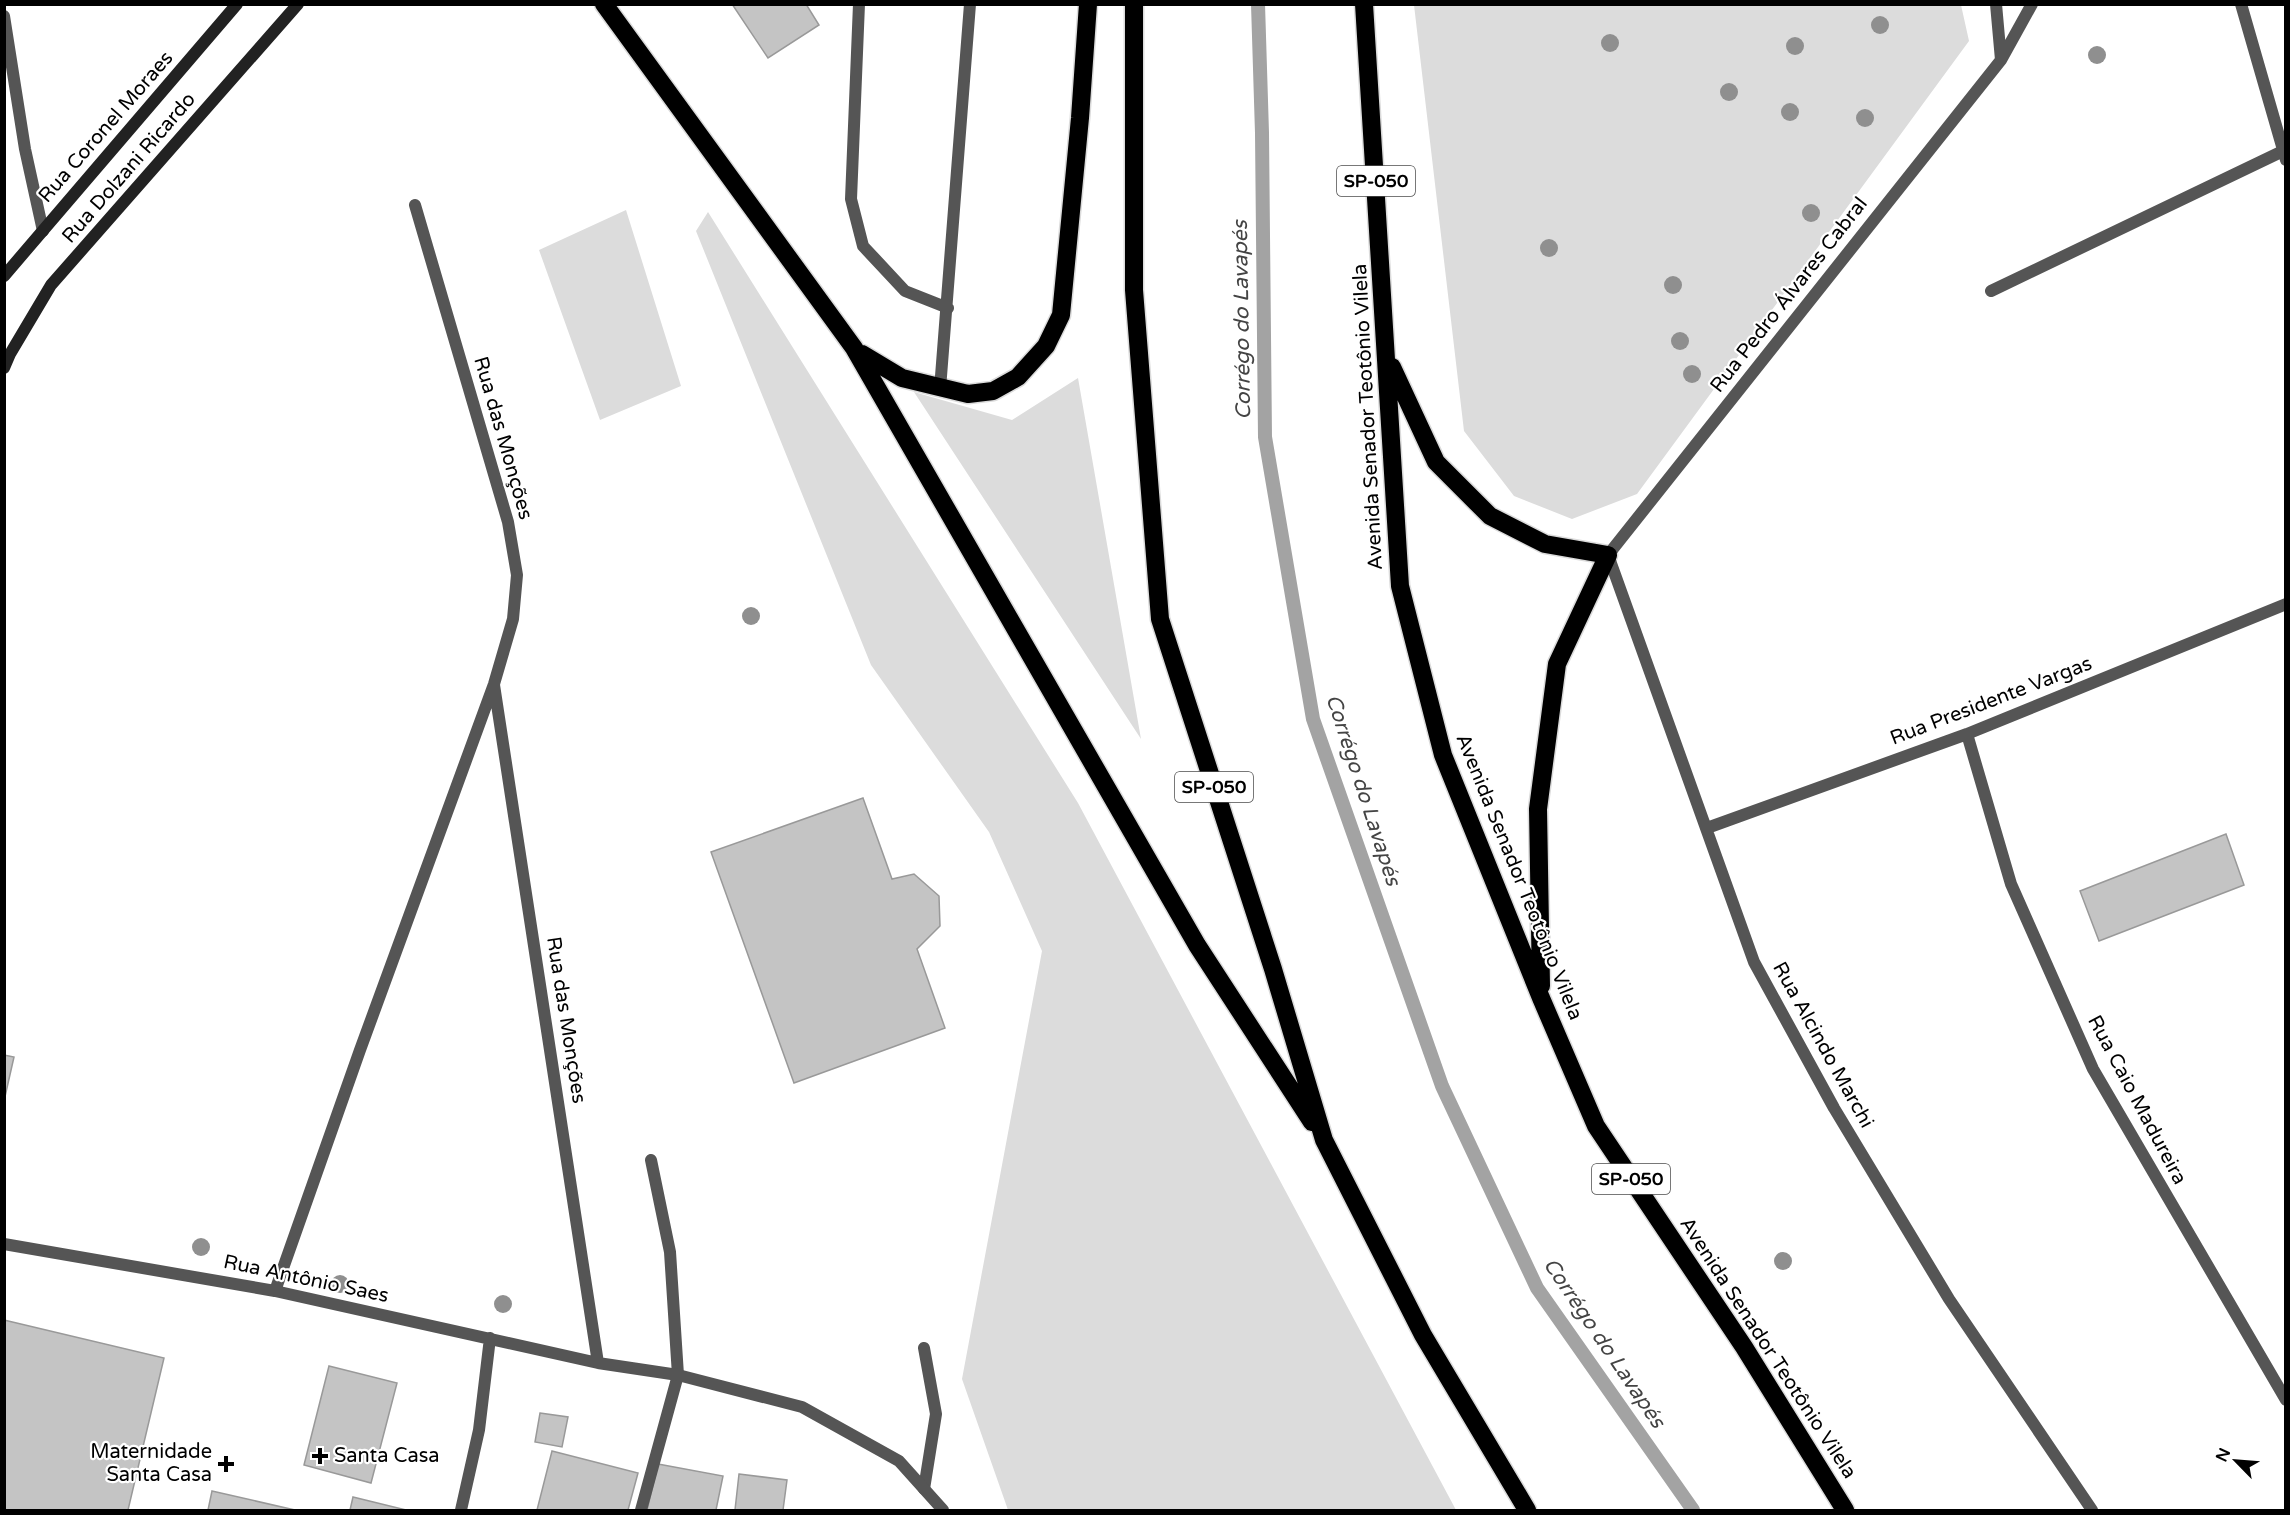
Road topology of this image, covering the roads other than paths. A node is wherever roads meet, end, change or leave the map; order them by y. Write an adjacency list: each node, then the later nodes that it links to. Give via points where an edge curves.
1 (237, 4): 16 (main road, Rua Coronel Moraes)
2 (298, 4): 22 (main road, Rua Dolzani Ricardo, via 51,285)
3 (604, 4): 20 (highway)
4 (859, 4): 19 (street, via 851,199 863,246 905,291)
5 (970, 4): 19 (street)
6 (1088, 4): 23 (highway, via 1060,315 1046,346 1018,377 993,391 968,394)
7 (1134, 4): 30 (highway, SP-050, via 1134,290 1160,619)
8 (1364, 4): 21 (highway, Avenida Senador Teotônio Vilela / SP-050)
9 (1996, 4): 13 (street)
10 (2032, 4): 13 (street, Rua Pedro Álvares Cabral)
11 (2241, 4): 14 (street)
12 (4, 16): 16 (street, via 25,150)
13 (2001, 60): 24 (street, Rua Pedro Álvares Cabral)
14 (2284, 155): 18 (street)
15 (415, 205): 26 (street, Rua das Monções, via 514,554 517,575 513,619)
16 (43, 231): 17 (main road, Rua Coronel Moraes)
17 (4, 276)
18 (1991, 291)
19 (948, 308): 23 (street)
20 (854, 348): 23 (highway, via 886,371); 30 (highway, via 1197,945)
21 (1387, 357): 24 (highway, via 1436,462 1490,516 1545,544); 29 (highway, Avenida Senador Teotônio Vilela / SP-050, via 1400,586 1443,755)
22 (4, 368)
23 (940, 389)
24 (1608, 555): 28 (street, Rua Alcindo Marchi); 29 (highway, via 1557,664 1538,809)
25 (2286, 604): 27 (street, Rua Presidente Vargas)
26 (494, 684): 33 (street, Rua das Monções); 36 (street, Rua das Monções)
27 (1967, 734): 28 (street, Rua Presidente Vargas); 38 (street, Rua Caio Madureira, via 2011,884 2093,1069)
28 (1707, 828): 45 (street, Rua Alcindo Marchi, via 1754,962 1834,1107 1949,1299)
29 (1541, 998): 44 (highway, Avenida Senador Teotônio Vilela / SP-050, via 1596,1126 1744,1347)
30 (1324, 1140): 43 (highway, SP-050, via 1423,1335)
31 (651, 1160): 37 (street, via 670,1252)
32 (4, 1244): 33 (street, Rua Antônio Saes)
33 (275, 1291): 34 (street, Rua Antônio Saes)
34 (490, 1338): 36 (street, Rua Antônio Saes); 40 (street, via 479,1430)
35 (924, 1348): 39 (street, via 936,1414)
36 (598, 1363): 37 (street, Rua Antônio Saes)
37 (678, 1375): 39 (street, Rua Antônio Saes, via 802,1407 899,1461); 41 (street)
38 (2286, 1400)
39 (924, 1489): 42 (street, Rua Antônio Saes)
40 (461, 1510)
41 (641, 1510)
42 (943, 1510)
43 (1527, 1510)
44 (1845, 1510)
45 (2092, 1510)

